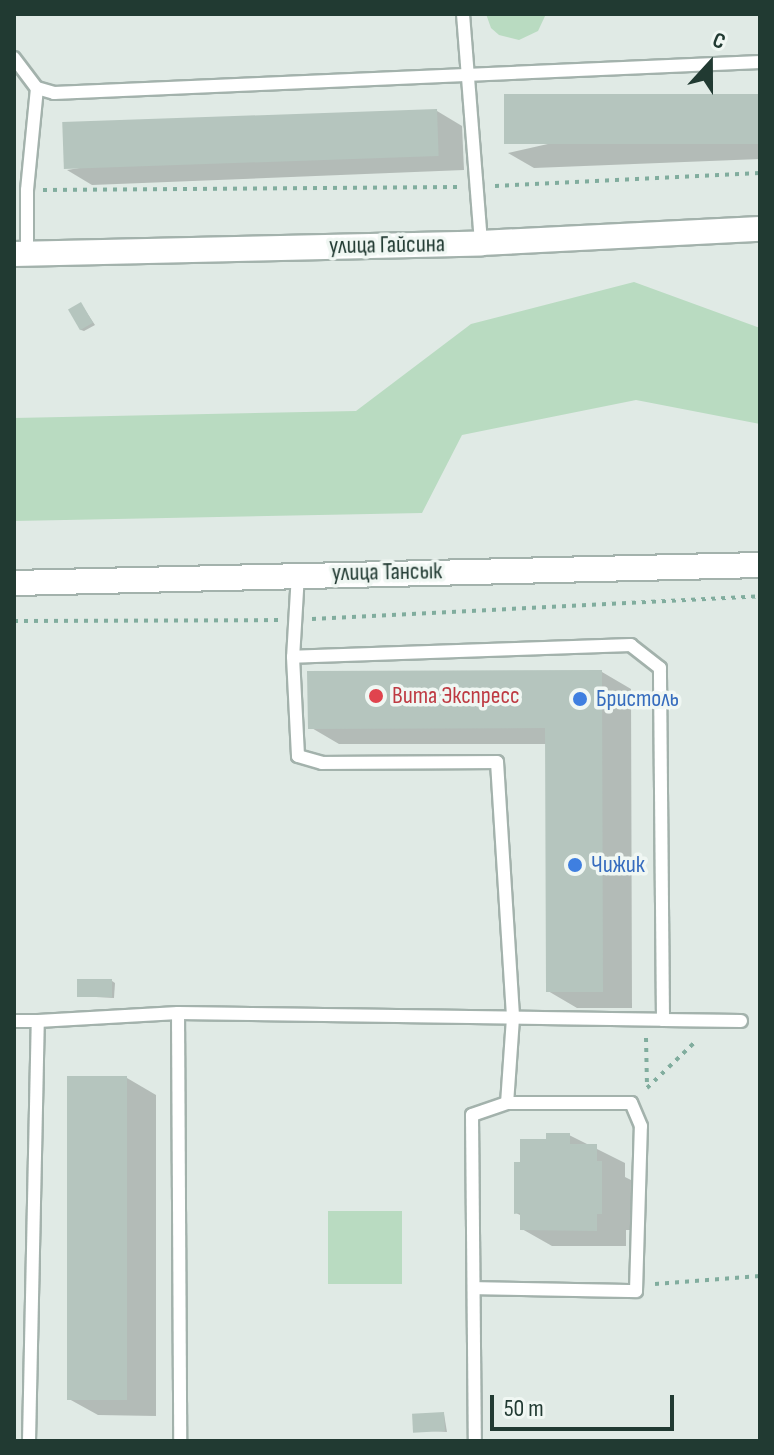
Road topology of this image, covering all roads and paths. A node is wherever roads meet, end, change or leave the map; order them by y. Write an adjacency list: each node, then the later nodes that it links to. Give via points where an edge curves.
1 (463, 14): 4 (lane)
2 (14, 58): 5 (lane)
3 (760, 62): 4 (lane)
4 (468, 73): 5 (lane, via 54,93); 7 (lane)
5 (37, 88): 8 (lane)
6 (760, 173): 7 (path)
7 (480, 186): 8 (path); 10 (lane)
8 (27, 190): 11 (lane)
9 (760, 229): 10 (street, улица Гайсина)
10 (481, 243): 11 (street, улица Гайсина)
11 (20, 254)
12 (760, 565): 13 (street, улица Тансык)
13 (298, 574): 14 (street, улица Тансык); 16 (lane)
14 (14, 583)
15 (760, 596): 16 (path)
16 (296, 620): 17 (path); 18 (lane)
17 (14, 621)
18 (293, 657): 20 (lane, via 298,756 322,763 497,762); 22 (lane, via 631,645 660,668)
19 (178, 1013): 20 (lane); 24 (lane); 34 (lane)
20 (513, 1018): 21 (lane); 28 (lane)
21 (646, 1020): 22 (lane); 27 (path)
22 (663, 1020): 25 (lane)
23 (14, 1021): 24 (lane)
24 (38, 1021): 33 (lane)
25 (716, 1021): 26 (lane); 27 (path)
26 (741, 1021)
27 (647, 1088): 29 (path)
28 (507, 1103): 29 (lane); 32 (lane, via 472,1115)
29 (631, 1103): 31 (lane, via 641,1126)
30 (760, 1276): 31 (path)
31 (636, 1285): 32 (lane, via 636,1291)
32 (474, 1288): 35 (lane)
33 (29, 1441)
34 (180, 1441)
35 (475, 1441)

